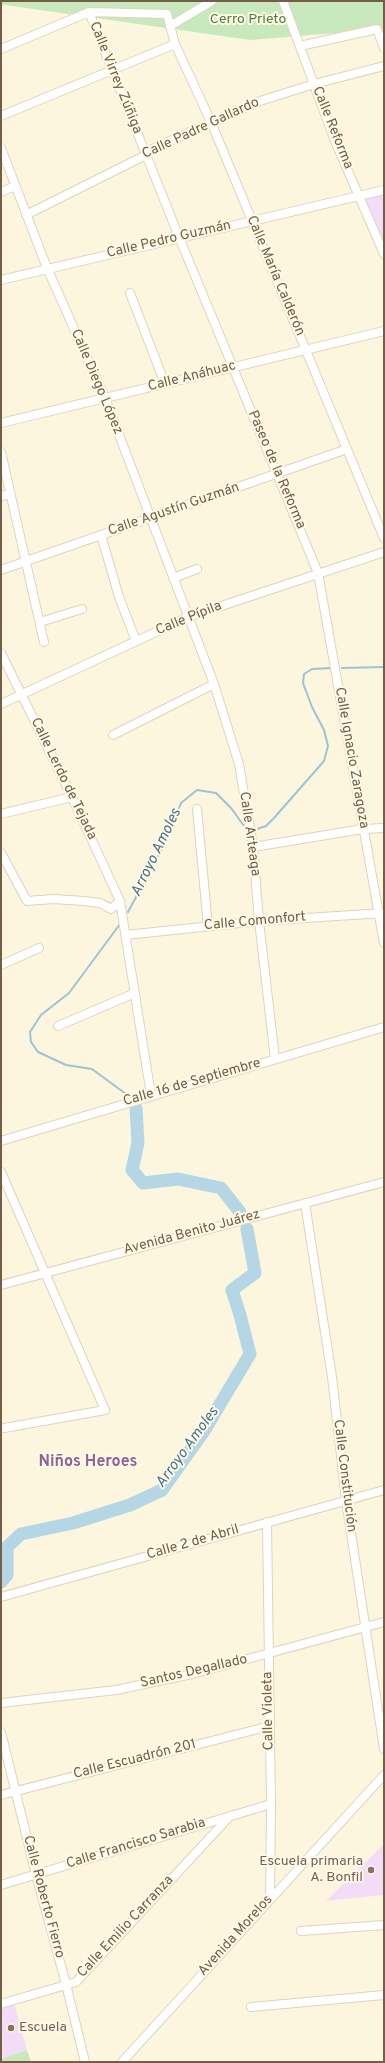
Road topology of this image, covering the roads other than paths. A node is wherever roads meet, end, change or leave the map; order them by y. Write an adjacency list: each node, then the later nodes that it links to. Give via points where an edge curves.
1 (212, 1): 4 (street)
2 (283, 1): 6 (street, Calle Reforma)
3 (89, 12): 4 (street, Calle María Calderón, via 167,14); 7 (street); 10 (street, Calle Virrey Zúñiga)
4 (170, 26): 5 (street, Calle María Calderón)
5 (175, 44): 10 (street); 13 (street, Calle María Calderón)
6 (300, 46): 8 (street, via 377,29); 11 (street, Calle Reforma)
7 (1, 48)
8 (384, 48)
9 (384, 66): 11 (street, Calle Padre Gallardo)
10 (111, 70): 12 (street); 15 (street, Calle Virrey Zúñiga)
11 (314, 84): 13 (street, Calle Padre Gallardo, via 260,101); 19 (street, Calle Reforma, via 335,141)
12 (1, 116)
13 (211, 122): 15 (street, Calle Padre Gallardo, via 152,149); 21 (street, Calle María Calderón)
14 (1, 148): 16 (street, Calle Diego López)
15 (146, 155): 20 (street, Calle Padre Gallardo); 22 (street, Calle Virrey Zúñiga)
16 (15, 186): 18 (street); 20 (street, Calle Diego López)
17 (384, 190): 19 (street, Calle Pedro Guzmán)
18 (1, 192)
19 (360, 195): 21 (street, Calle Pedro Guzmán); 23 (street, Calle Reforma)
20 (26, 215): 24 (street, Calle Diego López)
21 (251, 220): 22 (street, Calle Pedro Guzmán); 28 (street, Calle María Calderón)
22 (179, 237): 24 (street, Calle Pedro Guzmán); 29 (street, Calle Virrey Zúñiga)
23 (384, 254)
24 (47, 268): 25 (street, Calle Pedro Guzmán); 31 (street, Calle Diego López)
25 (1, 280)
26 (130, 293): 30 (street)
27 (384, 331): 28 (street, Calle Anáhuac)
28 (306, 350): 29 (street, Calle Anáhuac); 33 (street, Calle María Calderón)
29 (233, 367): 30 (street, Calle Anáhuac); 35 (street, Paseo de la Reforma)
30 (165, 384): 31 (street, Calle Anáhuac)
31 (105, 398): 32 (street, Calle Anáhuac); 38 (street, Calle Diego López)
32 (1, 423)
33 (347, 449): 35 (street, Calle Agustín Guzmán); 40 (street, Calle María Calderón)
34 (1, 452): 36 (street)
35 (278, 474): 38 (street, Calle Agustín Guzmán); 45 (street, Paseo de la Reforma)
36 (10, 494): 37 (street); 42 (street)
37 (1, 496)
38 (150, 518): 39 (street, Calle Agustín Guzmán); 46 (street, Calle Diego López)
39 (101, 535): 42 (street, Calle Agustín Guzmán); 50 (street, via 119,597)
40 (384, 538)
41 (384, 552): 45 (street, Calle Pípila)
42 (25, 562): 44 (street, Calle Agustín Guzmán); 49 (street)
43 (197, 569): 46 (street)
44 (1, 570)
45 (318, 573): 48 (street, Calle Pípila); 61 (street, Calle Ignacio Zaragoza)
46 (173, 578): 48 (street, Calle Diego López)
47 (82, 609): 49 (street)
48 (188, 617): 50 (street, Calle Pípila); 53 (street, Calle Arteaga)
49 (40, 622): 51 (street)
50 (136, 641): 54 (street, Calle Pípila)
51 (44, 642)
52 (1, 653): 54 (street, Calle Lerdo de Tejada)
53 (214, 684): 56 (street); 62 (street, Calle Arteaga, via 239,764)
54 (22, 695): 55 (street, Calle Pípila); 57 (street, Calle Lerdo de Tejada)
55 (1, 704)
56 (113, 735)
57 (72, 797): 59 (street); 64 (street, Calle Lerdo de Tejada)
58 (197, 809): 67 (street)
59 (1, 814)
60 (384, 828): 61 (street)
61 (363, 829): 62 (street); 65 (street, Calle Ignacio Zaragoza)
62 (253, 846): 66 (street, Calle Arteaga)
63 (1, 853): 64 (street, via 27,901 84,901 100,903 112,909)
64 (121, 904): 68 (street, Calle Lerdo de Tejada)
65 (381, 913): 66 (street, Calle Comonfort); 69 (street, Calle Ignacio Zaragoza)
66 (259, 921): 67 (street, Calle Comonfort); 75 (street, Calle Arteaga)
67 (208, 926): 68 (street, Calle Comonfort)
68 (126, 935): 72 (street)
69 (384, 943)
70 (39, 948): 71 (street)
71 (1, 965)
72 (135, 993): 73 (street); 76 (street)
73 (58, 1026)
74 (384, 1027): 75 (street, Calle 16 de Septiembre)
75 (275, 1059): 76 (street, Calle 16 de Septiembre)
76 (151, 1095): 77 (street, Calle 16 de Septiembre)
77 (1, 1141)
78 (1, 1172): 81 (street)
79 (384, 1182): 80 (street, Avenida Benito Juárez)
80 (305, 1203): 81 (street, Avenida Benito Juárez); 85 (street, Calle Constitución, via 332,1377)
81 (44, 1274): 82 (street, Avenida Benito Juárez); 83 (street, via 105,1410)
82 (1, 1285)
83 (4, 1428)
84 (384, 1490): 85 (street, Calle 2 de Abril)
85 (346, 1500): 86 (street, Calle 2 de Abril); 89 (street, Calle Constitución)
86 (267, 1522): 87 (street, Calle 2 de Abril); 90 (street, Calle Violeta)
87 (1, 1596)
88 (384, 1622): 89 (street, Santos Degallado)
89 (366, 1627): 90 (street, Santos Degallado); 94 (street, Calle Constitución)
90 (268, 1654): 91 (street, Santos Degallado, via 116,1690); 92 (street, Calle Violeta)
91 (1, 1702)
92 (270, 1726): 96 (street, Calle Escuadrón 201); 98 (street, Calle Violeta)
93 (1, 1732): 96 (street, Calle Roberto Fierro)
94 (384, 1749)
95 (384, 1775): 102 (street, Avenida Morelos)
96 (17, 1791): 97 (street, Calle Escuadrón 201); 100 (street, Calle Roberto Fierro)
97 (1, 1795)
98 (271, 1804): 99 (street, Calle Francisco Sarabia); 102 (street, Calle Violeta)
99 (230, 1816): 100 (street, Calle Francisco Sarabia); 105 (street, Calle Emilio Carranza, via 76,1982)
100 (36, 1875): 101 (street, Calle Francisco Sarabia); 105 (street, Calle Roberto Fierro)
101 (1, 1885)
102 (270, 1899): 110 (street, Avenida Morelos)
103 (384, 1925): 104 (street)
104 (301, 1931)
105 (66, 1984): 107 (street, Calle Emilio Carranza); 109 (street, Calle Roberto Fierro)
106 (384, 1995): 108 (street)
107 (1, 2004)
108 (251, 2007)
109 (85, 2062)
110 (122, 2062)

